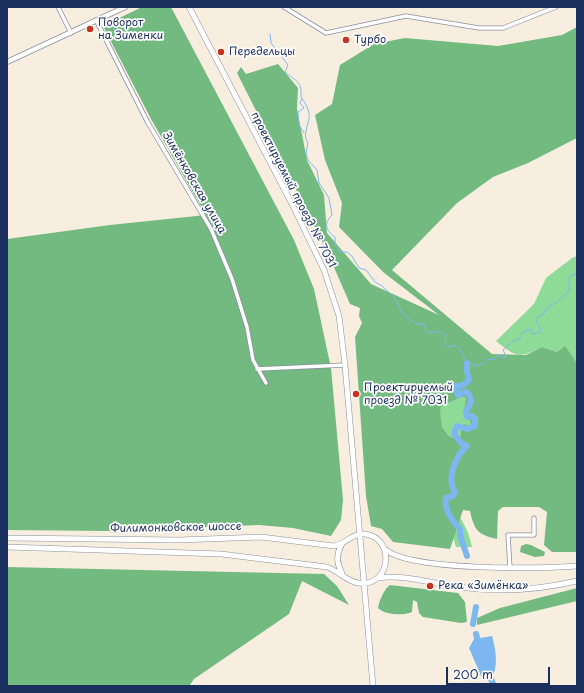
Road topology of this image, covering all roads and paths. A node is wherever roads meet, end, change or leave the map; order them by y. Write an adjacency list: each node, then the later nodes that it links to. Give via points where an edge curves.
1 (58, 7): 7 (street)
2 (125, 7): 6 (street)
3 (189, 7): 9 (main road, проектируемый проезд № 7031, via 321,264 339,316)
4 (284, 7): 5 (street, via 326,34 406,16 479,28 503,28)
5 (556, 7)
6 (96, 22): 7 (street); 10 (street, Зимёнковская улица, via 147,121 210,229 234,286)
7 (71, 33): 8 (street)
8 (7, 62)
9 (345, 366): 10 (street); 13 (main road, проектируемый проезд № 7031)
10 (257, 369): 11 (street, Зимёнковская улица)
11 (266, 383)
12 (534, 518): 19 (street, via 534,535 508,535)
13 (360, 534): 15 (main road, Филимонковское шоссе); 17 (main road, via 377,539); 23 (main road, проектируемый проезд № 7031)
14 (7, 538): 15 (main road, Филимонковское шоссе, via 179,540 262,537 334,546)
15 (344, 542): 20 (main road, via 337,558)
16 (7, 547): 20 (main road, Филимонковское шоссе, via 221,554 327,566)
17 (385, 549): 19 (main road, via 394,556 433,563); 21 (main road, via 386,563)
18 (577, 566): 19 (main road)
19 (510, 568)
20 (343, 574): 23 (main road, Филимонковское шоссе, via 355,582)
21 (378, 578): 22 (main road, via 394,577 489,590 535,589); 23 (main road)
22 (577, 581)
23 (365, 583): 24 (main road)
24 (373, 686)

